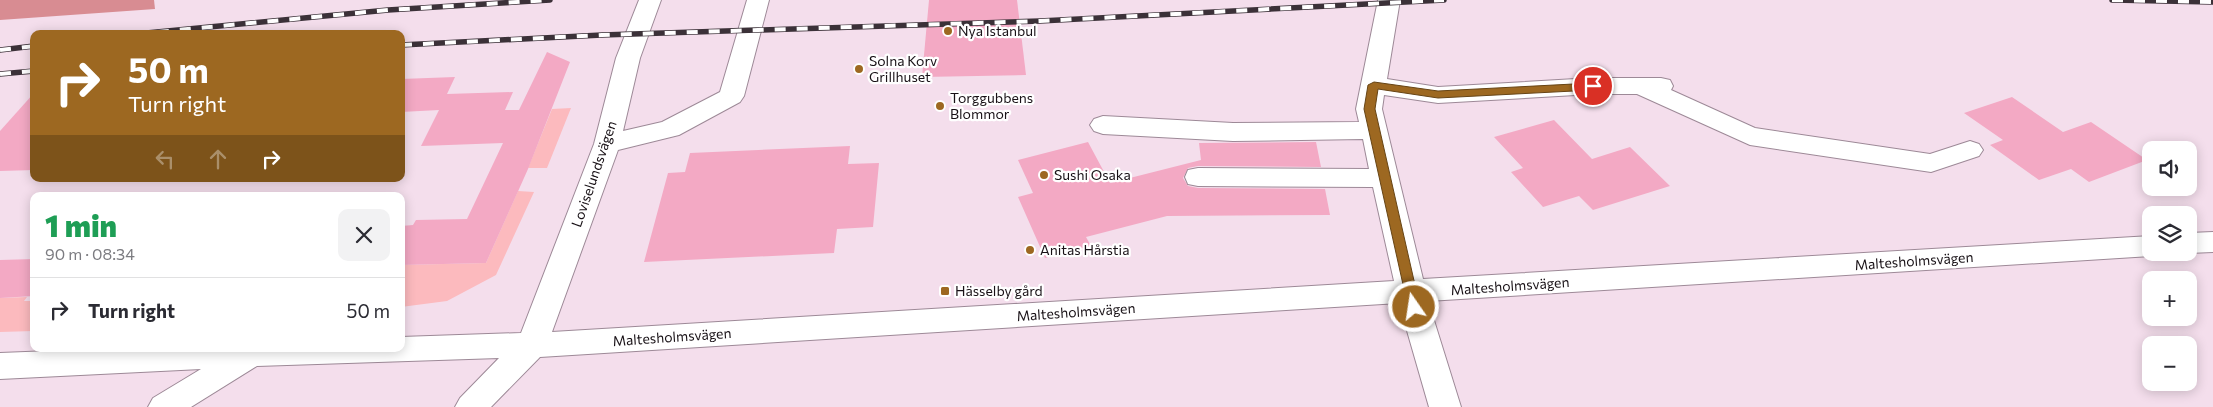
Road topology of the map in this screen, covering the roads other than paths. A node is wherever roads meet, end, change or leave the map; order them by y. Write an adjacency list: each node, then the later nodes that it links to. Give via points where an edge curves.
1 (650, 0): 7 (street, Loviselundsvägen, via 628,58)
2 (758, 0): 7 (street, via 731,96 670,129)
3 (1389, 0): 4 (street)
4 (1374, 85): 6 (street, via 1369,109); 8 (street, via 1438,95 1652,86 1750,136 1931,163)
5 (1102, 125): 6 (street, via 1233,132)
6 (1374, 130): 10 (street)
7 (607, 144): 15 (street, Loviselundsvägen)
8 (1970, 150)
9 (1198, 177): 10 (street)
10 (1385, 178): 14 (street)
11 (2213, 242): 12 (street)
12 (2197, 243)
13 (2142, 247): 14 (street, Maltesholmsvägen)
14 (1410, 292): 15 (street, Maltesholmsvägen); 22 (street)
15 (532, 345): 16 (street, Maltesholmsvägen); 21 (street)
16 (405, 349)
17 (316, 352): 18 (street, Maltesholmsvägen)
18 (254, 354): 19 (street, Maltesholmsvägen); 20 (street)
19 (0, 366)
20 (164, 407)
21 (471, 407)
22 (1445, 407)

